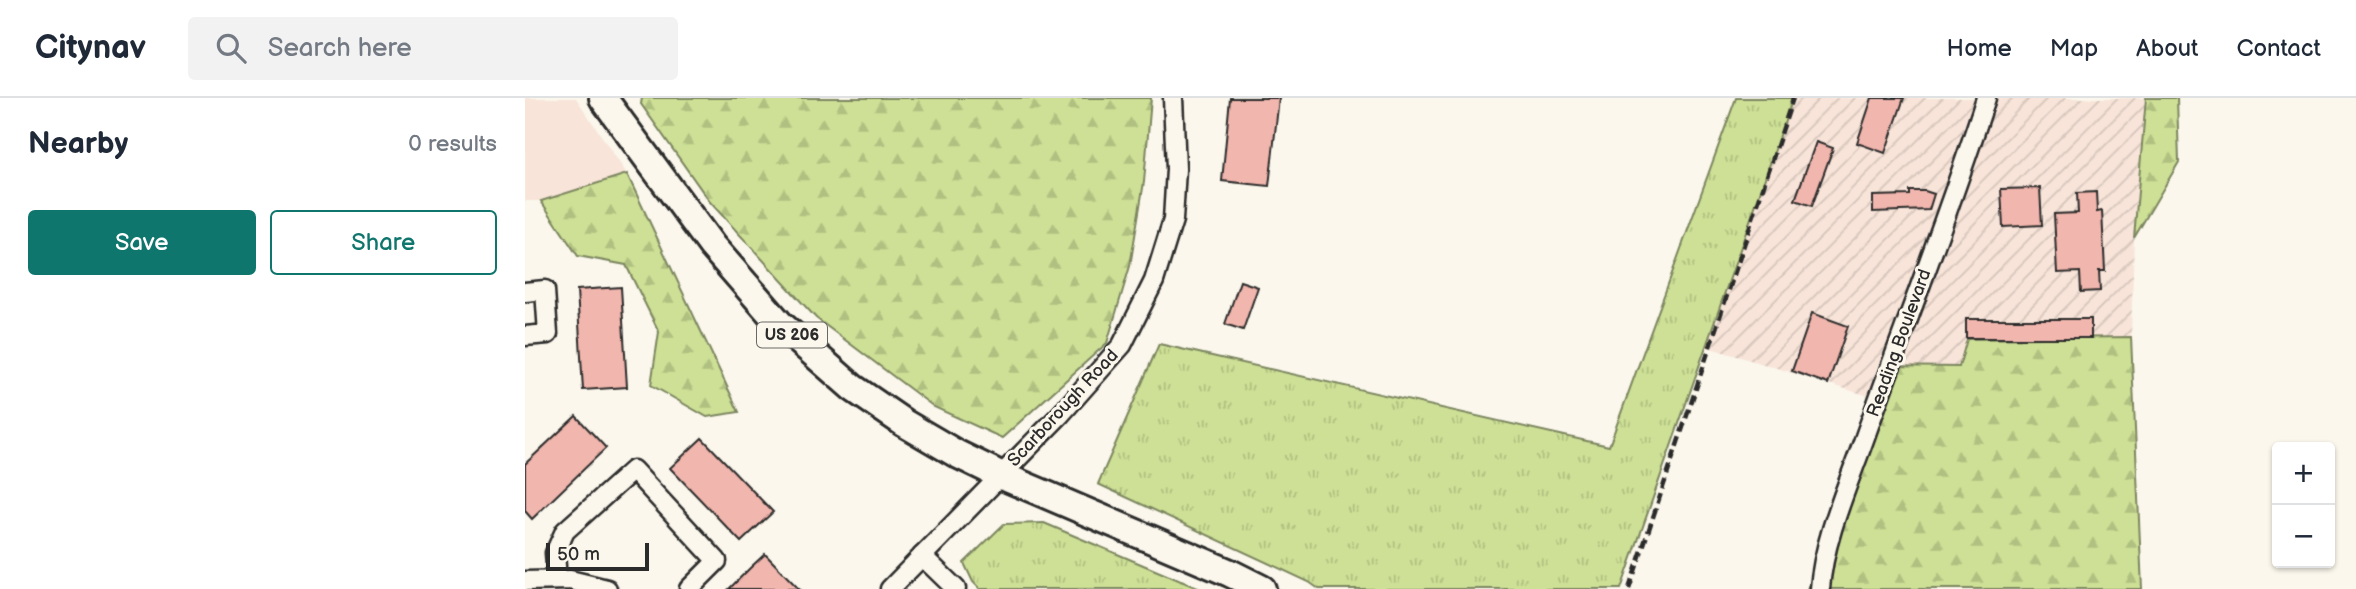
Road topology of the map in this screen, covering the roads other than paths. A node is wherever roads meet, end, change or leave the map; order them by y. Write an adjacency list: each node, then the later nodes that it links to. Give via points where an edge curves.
1 (603, 98): 5 (highway, US 206)
2 (618, 98): 5 (street)
3 (1173, 98): 8 (street, Scarborough Road, via 1173,220 1154,281 1122,345)
4 (1986, 98): 17 (street, Reading Boulevard, via 1840,509)
5 (629, 134): 8 (highway, US 206, via 712,246 789,332 904,424)
6 (525, 292): 7 (street, via 545,290 548,334)
7 (525, 336)
8 (1000, 475): 9 (street, Scarborough Road); 16 (highway, US 206)
9 (922, 555): 14 (street, Scarborough Road); 15 (street)
10 (557, 580): 11 (street); 12 (street); 13 (street, via 555,553 565,531 633,470 717,561)
11 (525, 581)
12 (607, 589)
13 (689, 589)
14 (890, 589)
15 (956, 589)
16 (1262, 589)
17 (1820, 589)

